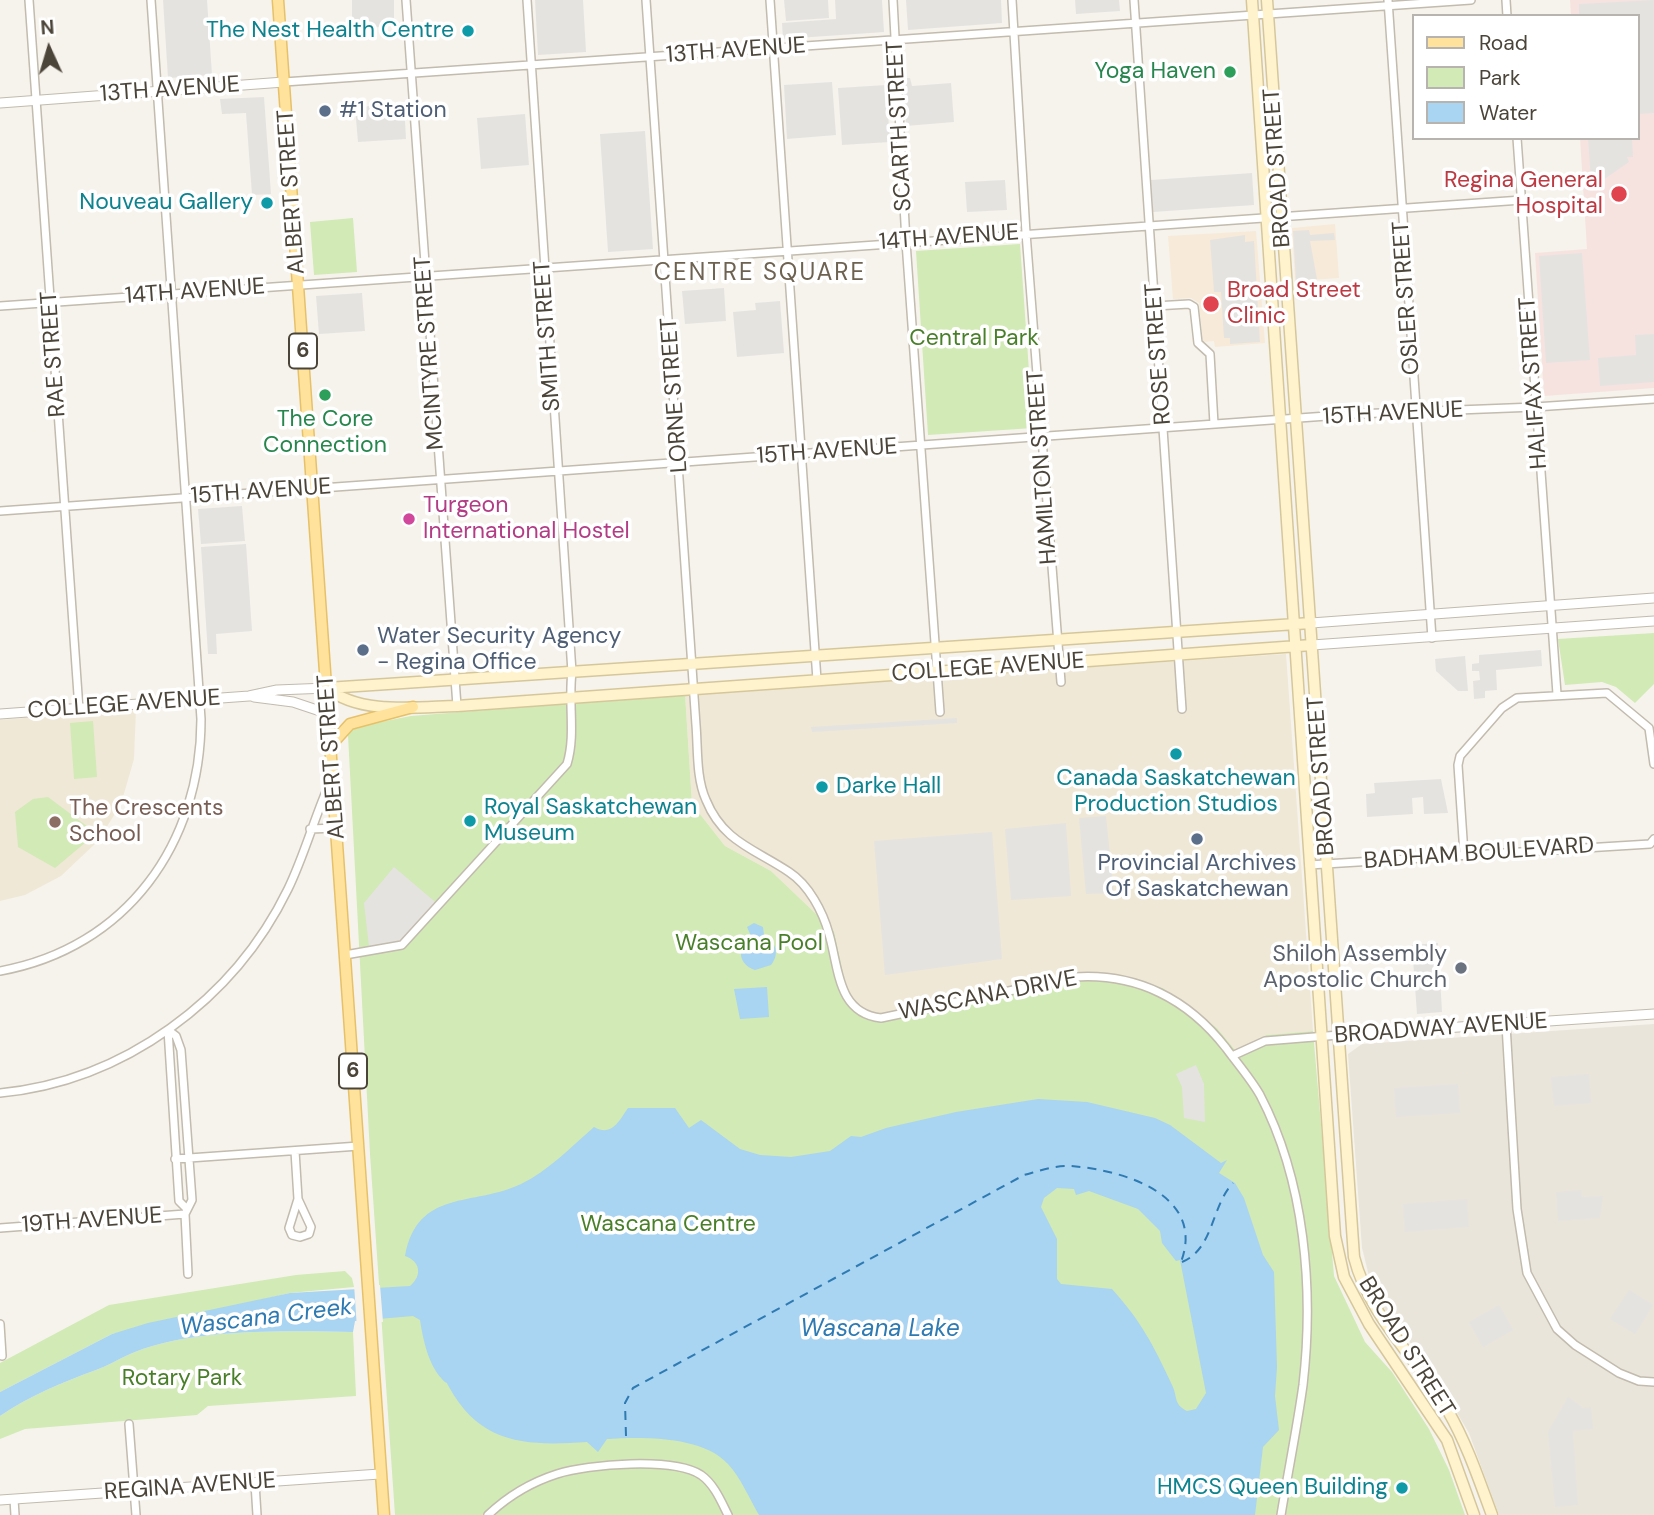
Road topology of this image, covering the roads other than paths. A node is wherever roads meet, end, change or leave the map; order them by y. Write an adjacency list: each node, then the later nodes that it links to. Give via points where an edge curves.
1 (29, 0): 26 (street, RAE STREET)
2 (151, 0): 25 (street)
3 (278, 0): 24 (main road, ALBERT STREET / 6)
4 (406, 0): 23 (street, MCINTYRE STREET)
5 (527, 0): 22 (street, SMITH STREET)
6 (646, 0): 21 (street, LORNE STREET)
7 (770, 0): 20 (street)
8 (893, 0): 19 (street, SCARTH STREET)
9 (1012, 0): 18 (street, HAMILTON STREET)
10 (1134, 0): 17 (street, ROSE STREET)
11 (1252, 0): 16 (main road, BROAD STREET)
12 (1267, 0): 15 (main road, BROAD STREET)
13 (1471, 0): 14 (street, 13TH AVENUE)
14 (1388, 3): 15 (street, 13TH AVENUE); 30 (street, OSLER STREET)
15 (1268, 14): 16 (street, 13TH AVENUE); 31 (main road, BROAD STREET)
16 (1253, 15): 17 (street, 13TH AVENUE); 32 (main road, BROAD STREET)
17 (1135, 23): 18 (street, 13TH AVENUE); 33 (street, ROSE STREET)
18 (1014, 32): 19 (street, 13TH AVENUE); 34 (street, HAMILTON STREET)
19 (895, 40): 20 (street, 13TH AVENUE); 35 (street, SCARTH STREET)
20 (773, 48): 21 (street, 13TH AVENUE); 36 (street)
21 (650, 57): 22 (street, 13TH AVENUE); 37 (street, LORNE STREET)
22 (531, 65): 23 (street, 13TH AVENUE); 38 (street, SMITH STREET)
23 (411, 74): 24 (street, 13TH AVENUE); 39 (street, MCINTYRE STREET)
24 (284, 82): 25 (street, 13TH AVENUE); 40 (main road, ALBERT STREET / 6)
25 (157, 91): 26 (street, 13TH AVENUE); 41 (street)
26 (36, 100): 27 (street, 13TH AVENUE); 42 (street, RAE STREET)
27 (0, 103)
28 (1517, 140): 29 (street, HALIFAX STREET)
29 (1522, 200): 30 (street, 14TH AVENUE); 46 (street, HALIFAX STREET)
30 (1400, 206): 31 (street, 14TH AVENUE); 47 (street, OSLER STREET)
31 (1281, 215): 32 (street, 14TH AVENUE); 48 (main road, BROAD STREET)
32 (1267, 216): 33 (street, 14TH AVENUE); 49 (main road, BROAD STREET)
33 (1150, 224): 34 (street, 14TH AVENUE); 44 (street, ROSE STREET)
34 (1026, 233): 35 (street, 14TH AVENUE); 52 (street, HAMILTON STREET)
35 (906, 242): 36 (street, 14TH AVENUE); 53 (street, SCARTH STREET)
36 (787, 250): 37 (street, 14TH AVENUE); 54 (street)
37 (665, 259): 38 (street, 14TH AVENUE); 55 (street, LORNE STREET)
38 (544, 267): 39 (street, 14TH AVENUE); 56 (street, SMITH STREET)
39 (425, 276): 40 (street, 14TH AVENUE); 57 (street, MCINTYRE STREET)
40 (298, 285): 41 (street, 14TH AVENUE); 58 (main road, ALBERT STREET / 6)
41 (171, 293): 42 (street, 14TH AVENUE); 59 (street)
42 (50, 302): 43 (street, 14TH AVENUE); 60 (street, RAE STREET)
43 (0, 306)
44 (1156, 306): 50 (street, via 1189,303 1195,307 1198,343 1210,354); 51 (street, ROSE STREET)
45 (1654, 399): 46 (street, 15TH AVENUE)
46 (1535, 407): 47 (street, 15TH AVENUE); 63 (street, HALIFAX STREET)
47 (1415, 412): 48 (street, 15TH AVENUE); 64 (street, OSLER STREET)
48 (1296, 418): 49 (street, 15TH AVENUE); 66 (main road, BROAD STREET)
49 (1279, 419): 50 (street, 15TH AVENUE); 67 (main road, BROAD STREET)
50 (1214, 424): 51 (street, 15TH AVENUE)
51 (1163, 427): 52 (street, 15TH AVENUE); 69 (street, ROSE STREET)
52 (1040, 436): 53 (street, 15TH AVENUE); 71 (street, HAMILTON STREET)
53 (921, 445): 54 (street, 15TH AVENUE); 74 (street, SCARTH STREET)
54 (801, 454): 55 (street, 15TH AVENUE); 76 (street)
55 (679, 463): 56 (street, 15TH AVENUE); 78 (street, LORNE STREET)
56 (557, 471): 57 (street, 15TH AVENUE); 79 (street, SMITH STREET)
57 (439, 479): 58 (street, 15TH AVENUE); 81 (street, MCINTYRE STREET)
58 (312, 489): 59 (street, 15TH AVENUE); 84 (main road, ALBERT STREET / 6)
59 (185, 498): 60 (street, 15TH AVENUE); 89 (street)
60 (65, 506): 61 (street, 15TH AVENUE); 92 (street, RAE STREET)
61 (0, 511)
62 (1654, 598): 63 (street, COLLEGE AVENUE)
63 (1549, 606): 64 (street, COLLEGE AVENUE); 68 (street, HALIFAX STREET)
64 (1430, 614): 66 (street, COLLEGE AVENUE); 70 (street, OSLER STREET)
65 (1654, 621): 68 (street, COLLEGE AVENUE)
66 (1311, 624): 67 (main road, COLLEGE AVENUE); 72 (main road, BROAD STREET)
67 (1294, 625): 69 (main road, COLLEGE AVENUE); 73 (main road, BROAD STREET)
68 (1551, 628): 70 (street, COLLEGE AVENUE); 86 (street, HALIFAX STREET)
69 (1177, 630): 71 (main road, COLLEGE AVENUE); 75 (street, ROSE STREET)
70 (1432, 638): 72 (street, COLLEGE AVENUE)
71 (1057, 641): 74 (main road, COLLEGE AVENUE); 77 (street, HAMILTON STREET)
72 (1312, 645): 73 (main road, COLLEGE AVENUE); 104 (main road, BROAD STREET)
73 (1295, 646): 75 (main road, COLLEGE AVENUE); 105 (main road, BROAD STREET)
74 (937, 648): 76 (main road, COLLEGE AVENUE); 80 (street, SCARTH STREET)
75 (1178, 655): 77 (main road, COLLEGE AVENUE); 93 (street, ROSE STREET)
76 (815, 656): 78 (main road, COLLEGE AVENUE); 82 (street)
77 (1059, 664): 80 (main road, COLLEGE AVENUE); 83 (street, HAMILTON STREET)
78 (694, 665): 79 (main road, COLLEGE AVENUE); 85 (street, WASCANA DRIVE)
79 (572, 672): 81 (main road, COLLEGE AVENUE); 88 (street, SMITH STREET)
80 (938, 673): 82 (main road, COLLEGE AVENUE); 94 (street, SCARTH STREET)
81 (455, 680): 84 (main road, COLLEGE AVENUE); 90 (street, MCINTYRE STREET)
82 (817, 680): 85 (main road, COLLEGE AVENUE)
83 (1060, 682)
84 (327, 688): 87 (street, COLLEGE AVENUE); 91 (main road, COLLEGE AVENUE, via 342,700); 96 (main road, ALBERT STREET / 6)
85 (694, 689): 88 (main road, COLLEGE AVENUE); 113 (street, WASCANA DRIVE, via 706,800 728,834 791,873 808,891 829,932 844,992 857,1011 881,1018 1075,977 1122,978 1167,995 1204,1023)
86 (1557, 694): 98 (street, via 1607,692 1649,728); 103 (street, via 1508,701 1460,756)
87 (249, 696): 89 (street, COLLEGE AVENUE); 96 (street, COLLEGE AVENUE, via 293,702)
88 (569, 698): 90 (main road, COLLEGE AVENUE); 106 (street, SMITH STREET, via 571,750 567,764 402,945)
89 (200, 700): 92 (street, COLLEGE AVENUE); 107 (street, via 201,750 193,797 159,869 99,930 40,961)
90 (457, 706): 91 (main road, COLLEGE AVENUE)
91 (413, 708): 97 (main road, via 350,724)
92 (79, 709): 95 (street, COLLEGE AVENUE)
93 (1182, 709)
94 (940, 712)
95 (0, 714)
96 (329, 714): 97 (main road, ALBERT STREET / 6)
97 (331, 745): 99 (main road, ALBERT STREET / 6)
98 (1654, 764)
99 (333, 775): 100 (main road, ALBERT STREET / 6); 101 (street)
100 (337, 828): 101 (street); 106 (main road, ALBERT STREET / 6)
101 (310, 829): 110 (street, via 288,888 248,953 223,983)
102 (1652, 841): 103 (street, BADHAM BOULEVARD)
103 (1464, 854): 104 (street, BADHAM BOULEVARD)
104 (1329, 863): 105 (street, BADHAM BOULEVARD); 111 (main road, BROAD STREET)
105 (1309, 865): 112 (main road, BROAD STREET)
106 (345, 955): 116 (main road, ALBERT STREET / 6)
107 (0, 971)
108 (1654, 1014): 109 (street, BROADWAY AVENUE)
109 (1506, 1025): 111 (street, BROADWAY AVENUE); 125 (street, via 1517,1209 1527,1273 1557,1329 1575,1345 1619,1373)
110 (168, 1030): 114 (street, via 129,1054 73,1077); 117 (street, via 181,1049); 118 (street)
111 (1339, 1035): 112 (street, BROADWAY AVENUE); 140 (main road, BROAD STREET, via 1350,1219 1361,1285 1448,1411)
112 (1321, 1037): 113 (street, BROADWAY AVENUE, via 1265,1041); 139 (main road, BROAD STREET, via 1335,1236 1344,1277 1369,1324 1447,1440)
113 (1232, 1056): 138 (street, WASCANA DRIVE, via 1259,1094 1288,1158 1302,1239 1306,1350)
114 (0, 1093)
115 (295, 1151): 116 (street); 117 (street); 119 (street)
116 (359, 1151): 127 (main road, ALBERT STREET / 6)
117 (189, 1158): 118 (street); 120 (street, via 192,1200)
118 (175, 1159): 120 (street, via 178,1201)
119 (298, 1199): 119 (street, via 289,1228 292,1235 300,1237 309,1234 311,1227)
120 (185, 1211): 121 (street, 19TH AVENUE); 122 (street)
121 (0, 1227)
122 (188, 1274)
123 (0, 1324): 124 (street)
124 (2, 1356)
125 (1654, 1382)
126 (129, 1424): 129 (street)
127 (380, 1474): 128 (street, REGINA AVENUE); 135 (main road, ALBERT STREET / 6)
128 (255, 1483): 129 (street, REGINA AVENUE); 134 (street)
129 (135, 1491): 130 (street, REGINA AVENUE); 133 (street)
130 (14, 1499): 131 (street, REGINA AVENUE); 132 (street)
131 (0, 1500)
132 (15, 1515)
133 (136, 1515)
134 (257, 1515)
135 (384, 1515)
136 (488, 1515): 137 (street, via 512,1496 559,1474 670,1465 703,1476)
137 (728, 1515)
138 (1280, 1515)
139 (1474, 1515)
140 (1492, 1515)

